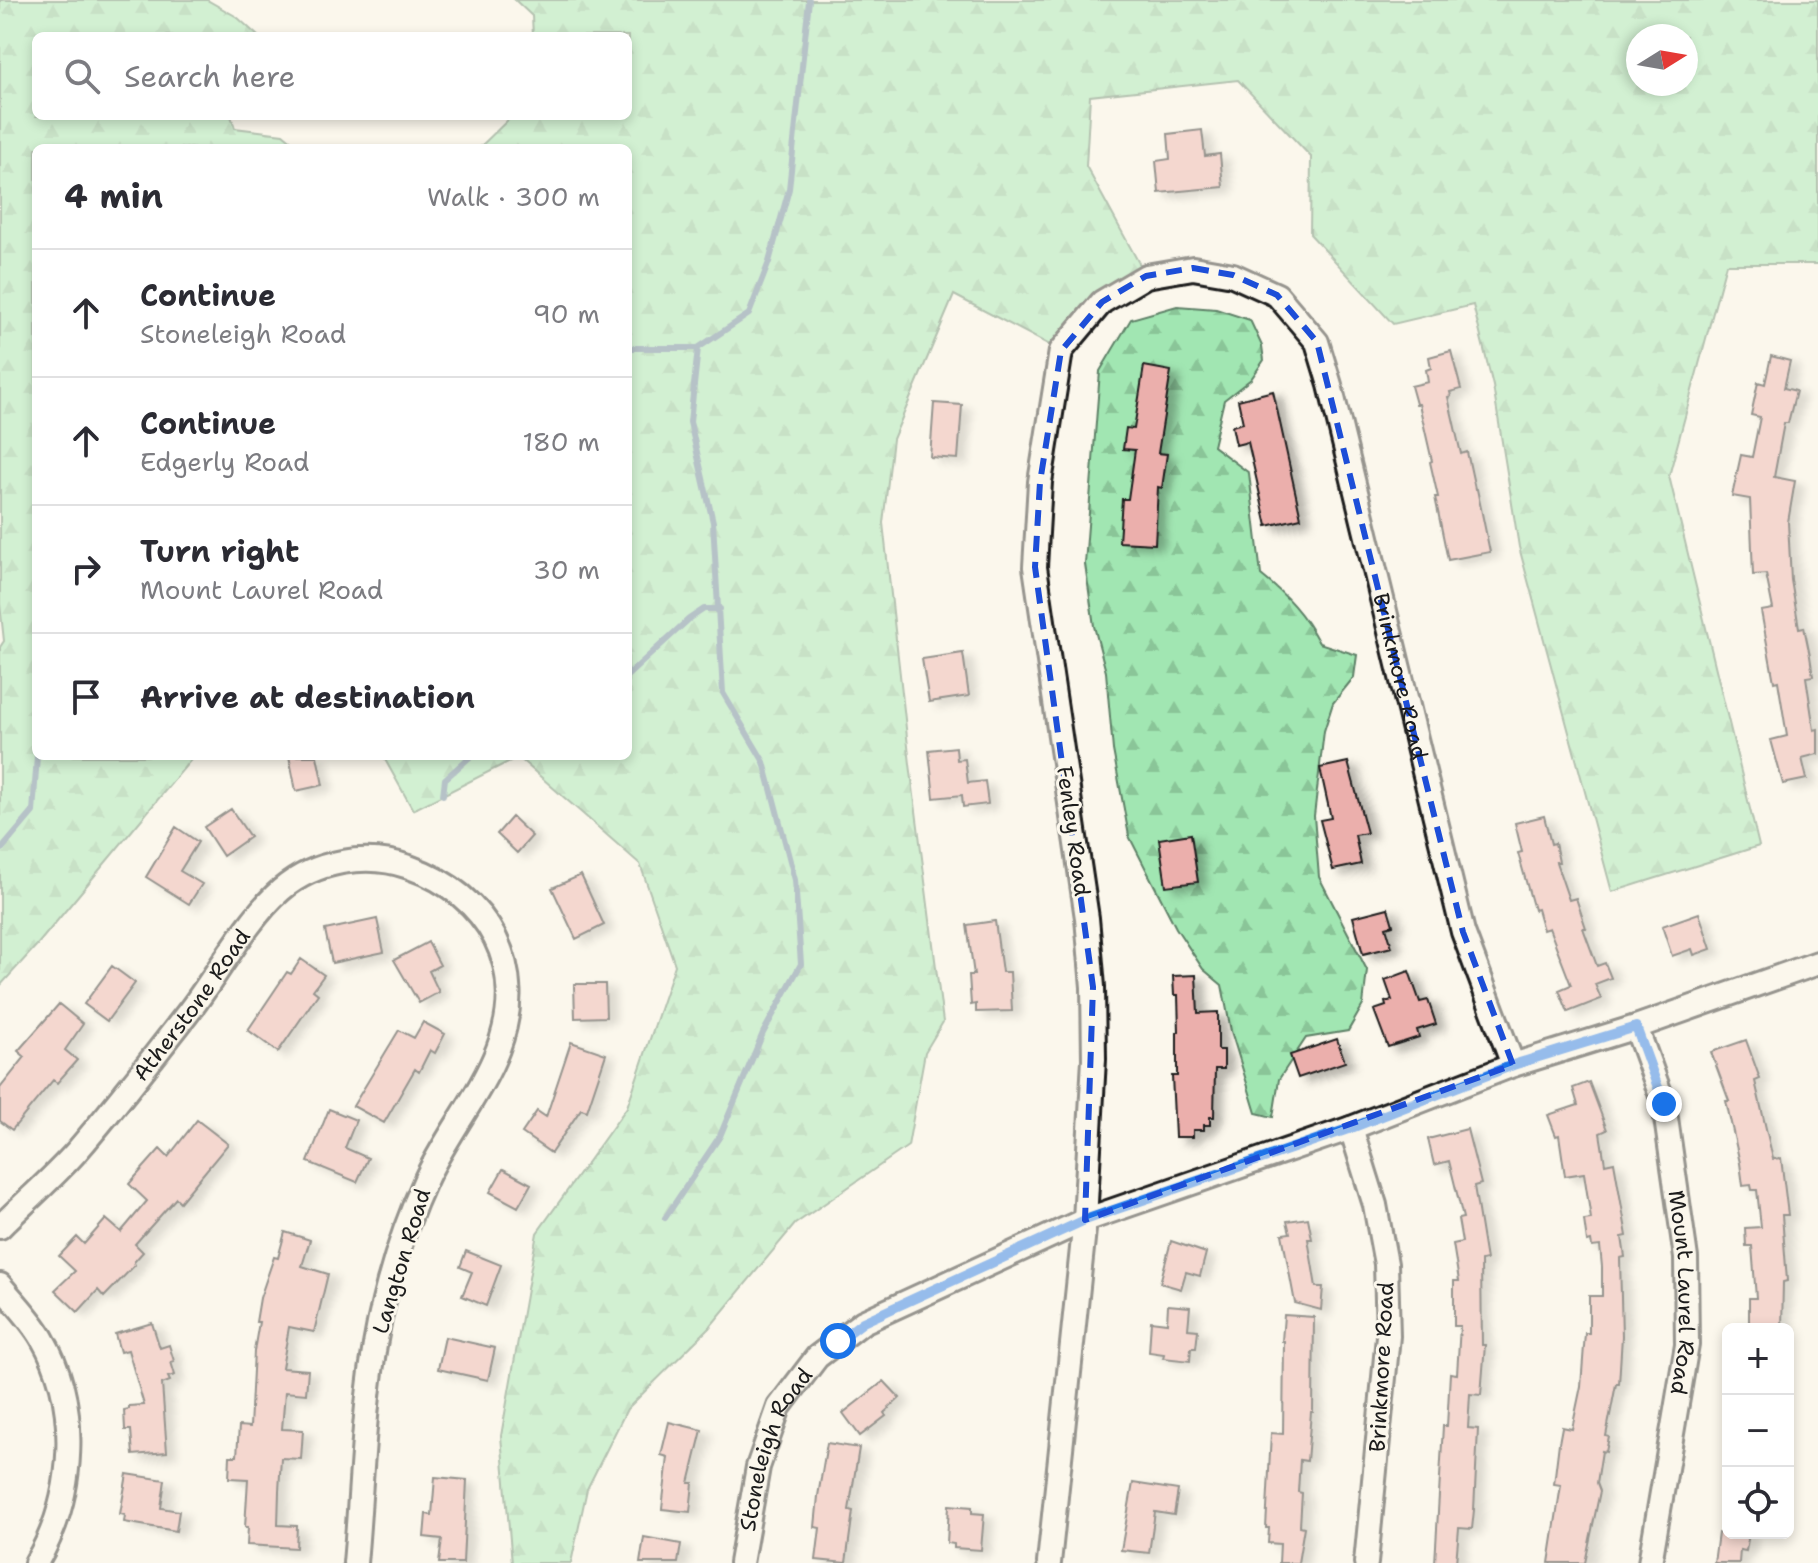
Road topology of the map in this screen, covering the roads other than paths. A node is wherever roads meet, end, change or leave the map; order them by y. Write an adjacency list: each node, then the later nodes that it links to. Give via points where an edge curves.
1 (1277, 295): 5 (street, Brinkmore Road, via 1317,342 1463,932); 7 (street, Fenley Road, via 1233,275 1193,268 1146,276 1102,302 1061,351 1040,482 1035,567 1093,987)
2 (422, 871): 8 (street, Atherstone Road, via 359,859 306,874 281,890 75,1152); 11 (street, Langton Road, via 472,905 493,932 506,964 505,1027 497,1052 426,1180 384,1301 366,1405)
3 (1818, 963): 4 (street, Stoneleigh Road)
4 (1636, 1027): 5 (street, Stoneleigh Road); 15 (street, Mount Laurel Road, via 1664,1104 1686,1258 1687,1345)
5 (1513, 1065): 6 (street, Stoneleigh Road)
6 (1351, 1128): 7 (street, Stoneleigh Road); 14 (street, Brinkmore Road, via 1375,1205 1386,1264 1388,1336)
7 (1085, 1220): 12 (street, Stoneleigh Road, via 863,1322 817,1357 779,1407 758,1467); 13 (street, Fenley Road)
8 (0, 1227)
9 (0, 1285): 10 (street, via 42,1337 59,1375 67,1417 64,1494)
10 (36, 1563)
11 (355, 1563)
12 (741, 1563)
13 (1049, 1563)
14 (1366, 1563)
15 (1650, 1563)

